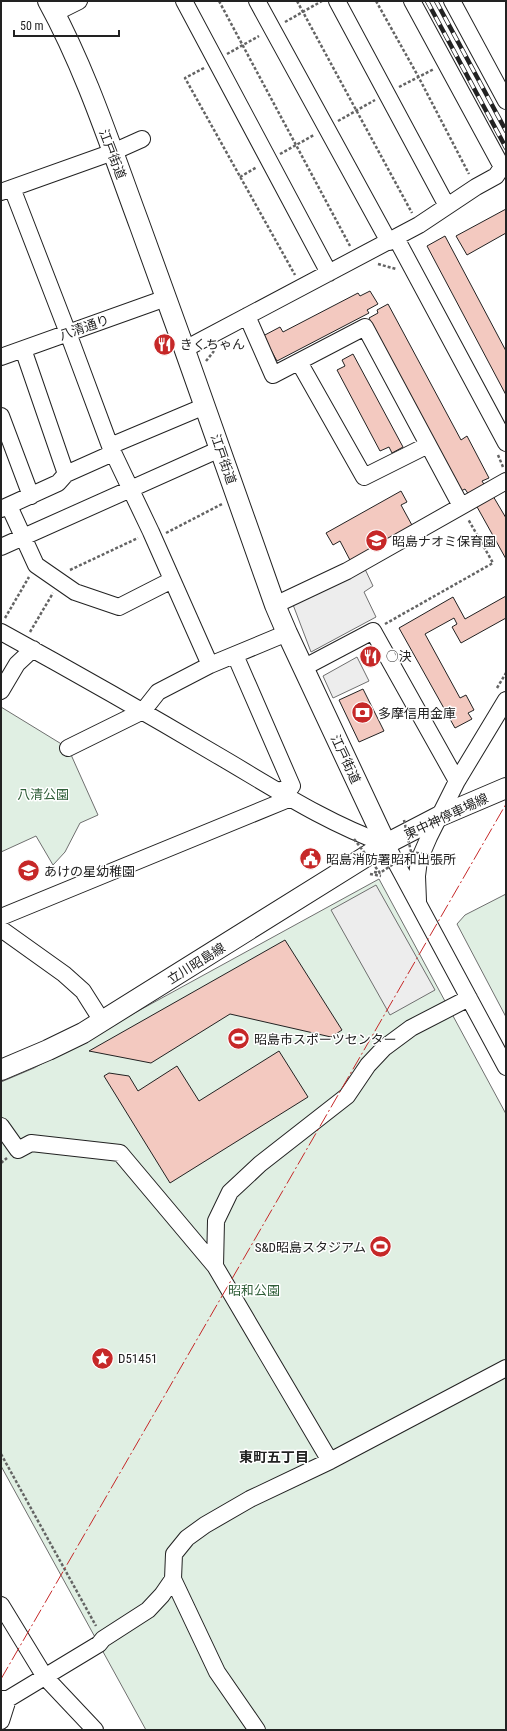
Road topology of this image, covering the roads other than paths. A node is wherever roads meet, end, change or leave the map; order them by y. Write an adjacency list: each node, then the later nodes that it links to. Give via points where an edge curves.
1 (80, 1): 7 (street)
2 (184, 1): 15 (street)
3 (257, 1): 14 (street)
4 (337, 1): 13 (street)
5 (412, 1): 11 (street)
6 (452, 1): 8 (street)
7 (52, 7): 10 (main road, 江戸街道)
8 (506, 101)
9 (142, 140): 10 (street)
10 (113, 152): 12 (street); 16 (main road, 江戸街道)
11 (504, 166): 13 (street, via 496,176)
12 (6, 190): 18 (street)
13 (447, 206): 14 (street)
14 (392, 240): 15 (street); 25 (street)
15 (329, 273): 17 (street)
16 (166, 298): 18 (street, 八清通り); 20 (main road, 江戸街道)
17 (247, 316): 20 (street); 22 (street, via 273,376)
18 (68, 333): 19 (street, 八清通り); 27 (street)
19 (23, 349): 21 (street, 八清通り); 29 (street)
20 (185, 349): 23 (main road, 江戸街道)
21 (1, 356)
22 (299, 362): 26 (street, via 364,477); 26 (street, via 364,327)
23 (205, 406): 27 (street); 28 (main road, 江戸街道)
24 (1, 416): 32 (street)
25 (506, 443)
26 (428, 444): 33 (street)
27 (112, 449): 29 (street); 31 (street)
28 (220, 449): 31 (street); 38 (main road, 江戸街道)
29 (66, 474): 32 (street, via 58,483)
30 (506, 481): 33 (street)
31 (130, 489): 35 (street); 37 (street)
32 (31, 496): 34 (street)
33 (461, 506): 38 (street, via 347,572)
34 (5, 508): 35 (street)
35 (22, 537): 36 (street); 37 (street, via 36,565 75,592 119,607)
36 (1, 547)
37 (172, 580): 43 (street)
38 (275, 605): 40 (main road, 江戸街道)
39 (3, 625): 41 (street)
40 (287, 633): 42 (street); 44 (main road, 江戸街道)
41 (32, 649): 45 (street, via 17,664); 47 (street)
42 (234, 655): 43 (street); 51 (street, via 292,786)
43 (210, 665): 47 (street, via 158,692)
44 (303, 668): 49 (street, via 377,629); 53 (main road, 江戸街道)
45 (1, 691)
46 (506, 700): 49 (street, 江戸街道)
47 (144, 711): 48 (street); 51 (street)
48 (68, 748)
49 (457, 781): 52 (street, 江戸街道)
50 (506, 788): 52 (main road, 東中神停車場線)
51 (285, 794): 53 (street, via 357,834); 55 (street)
52 (438, 817): 53 (main road, 東中神停車場線); 54 (street, 江戸街道, via 419,860 416,876)
53 (386, 844): 54 (street, 江戸街道); 58 (main road, 立川昭島線)
54 (419, 908): 57 (street, 江戸街道)
55 (1, 917)
56 (1, 929): 58 (street, via 64,974 82,991)
57 (469, 998): 59 (street, 江戸街道); 62 (street, via 411,1028 384,1048 368,1065 347,1096 260,1164 230,1192 216,1221)
58 (102, 1021): 60 (main road, 立川昭島線, via 48,1050)
59 (506, 1067)
60 (1, 1070)
61 (1, 1126): 62 (street, via 18,1150 31,1143 120,1152)
62 (215, 1266): 64 (street)
63 (506, 1368): 64 (street)
64 (330, 1461): 65 (street, via 250,1499 187,1538 174,1554)
65 (173, 1579): 67 (street, via 148,1610); 71 (street, via 217,1672)
66 (1, 1605): 67 (street)
67 (45, 1677): 68 (street); 70 (street)
68 (5, 1699): 69 (street)
69 (1, 1721)
70 (95, 1730)
71 (257, 1730)

